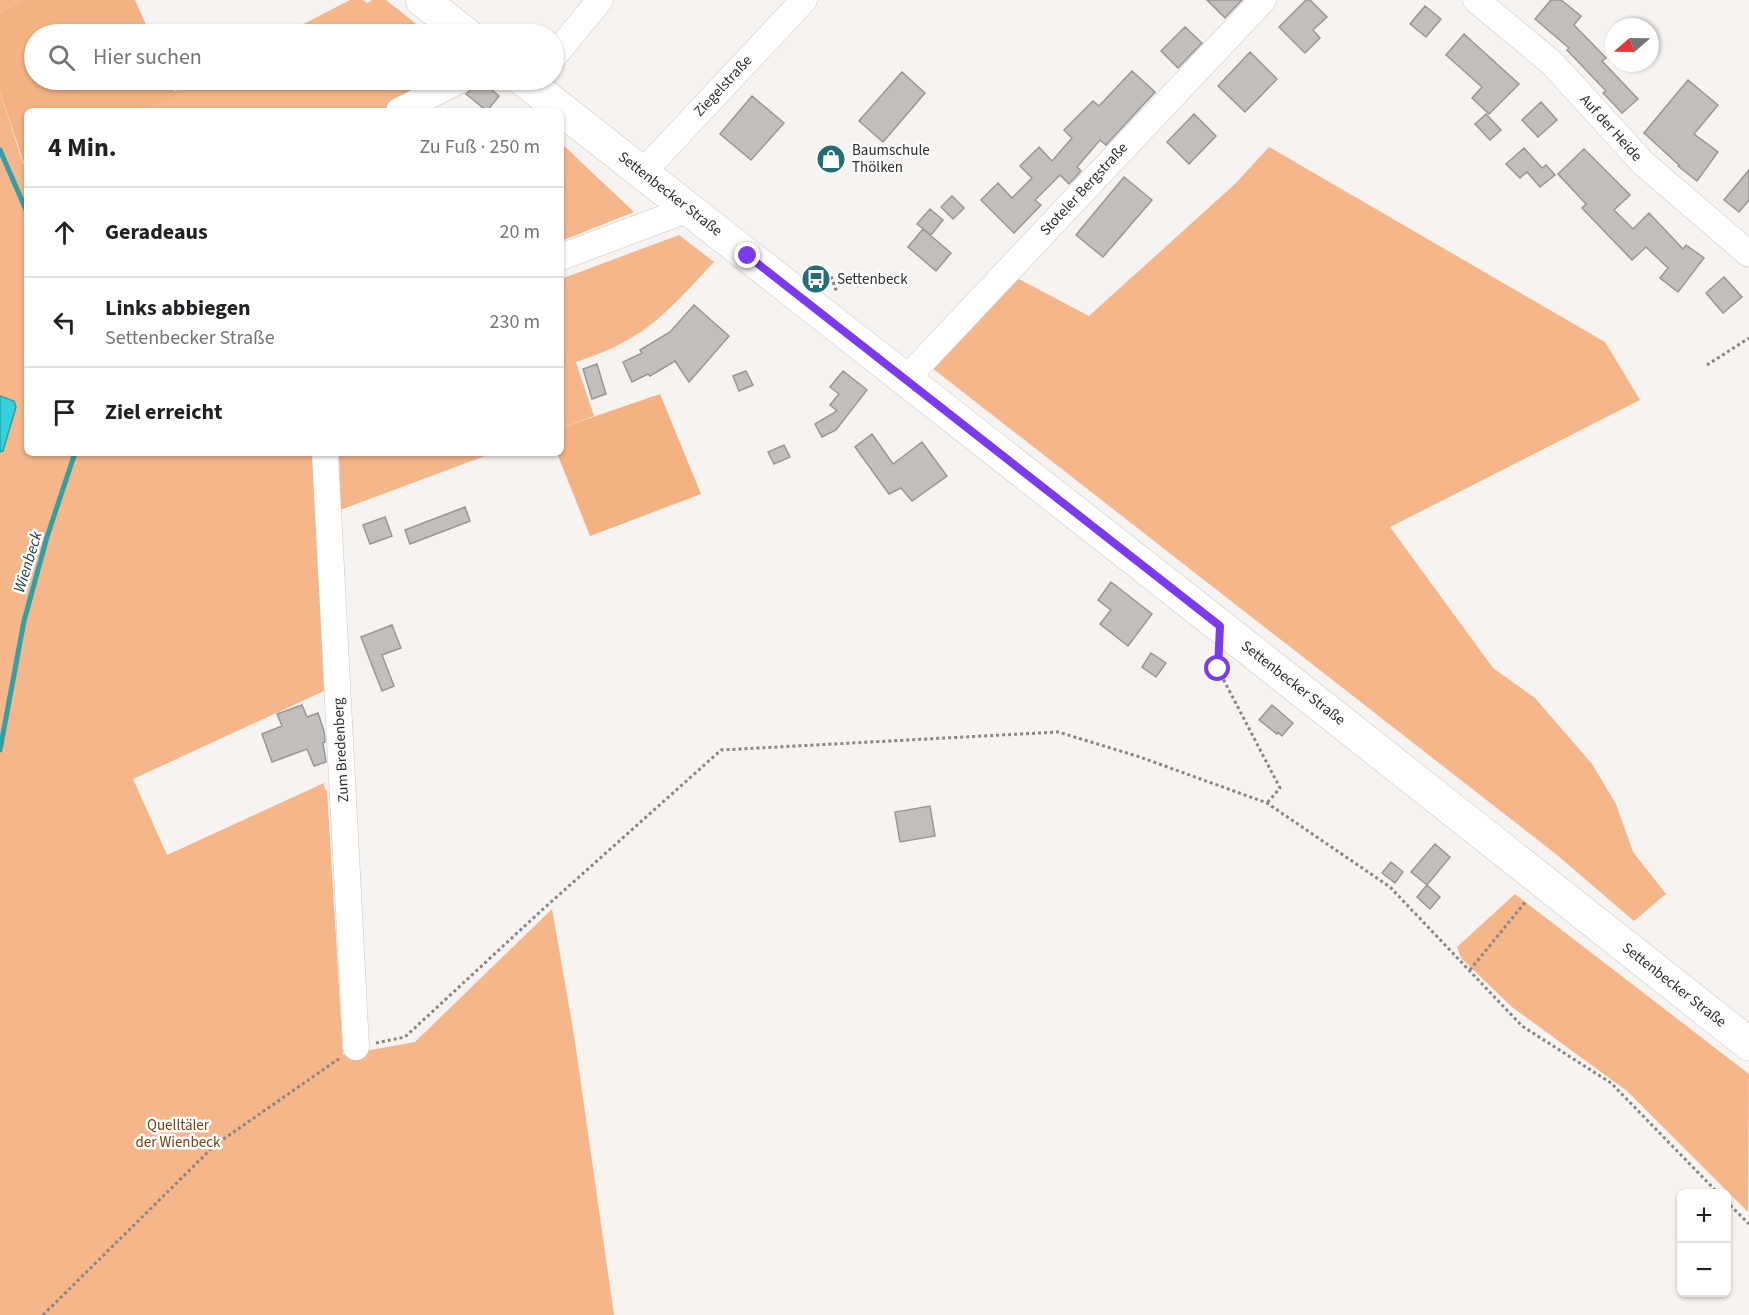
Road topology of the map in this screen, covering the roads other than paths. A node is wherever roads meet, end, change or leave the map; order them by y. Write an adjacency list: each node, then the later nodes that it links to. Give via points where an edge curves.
1 (422, 0): 6 (main road)
2 (600, 0): 7 (street)
3 (804, 0): 13 (street, Ziegelstraße)
4 (1263, 0): 17 (street, Stoteler Bergstraße)
5 (1476, 0): 15 (street, Auf der Heide, via 1552,63 1643,163)
6 (453, 24)
7 (564, 44)
8 (440, 90): 10 (street)
9 (539, 90): 11 (main road, Settenbecker Straße)
10 (405, 108)
11 (562, 108)
12 (564, 109): 13 (main road, Settenbecker Straße)
13 (643, 172): 14 (main road, Settenbecker Straße)
14 (689, 209): 16 (street); 17 (main road, Settenbecker Straße)
15 (1749, 254)
16 (564, 256)
17 (906, 379): 19 (main road, Settenbecker Straße)
18 (325, 456): 20 (street, Zum Bredenberg)
19 (1749, 1044)
20 (356, 1047)

